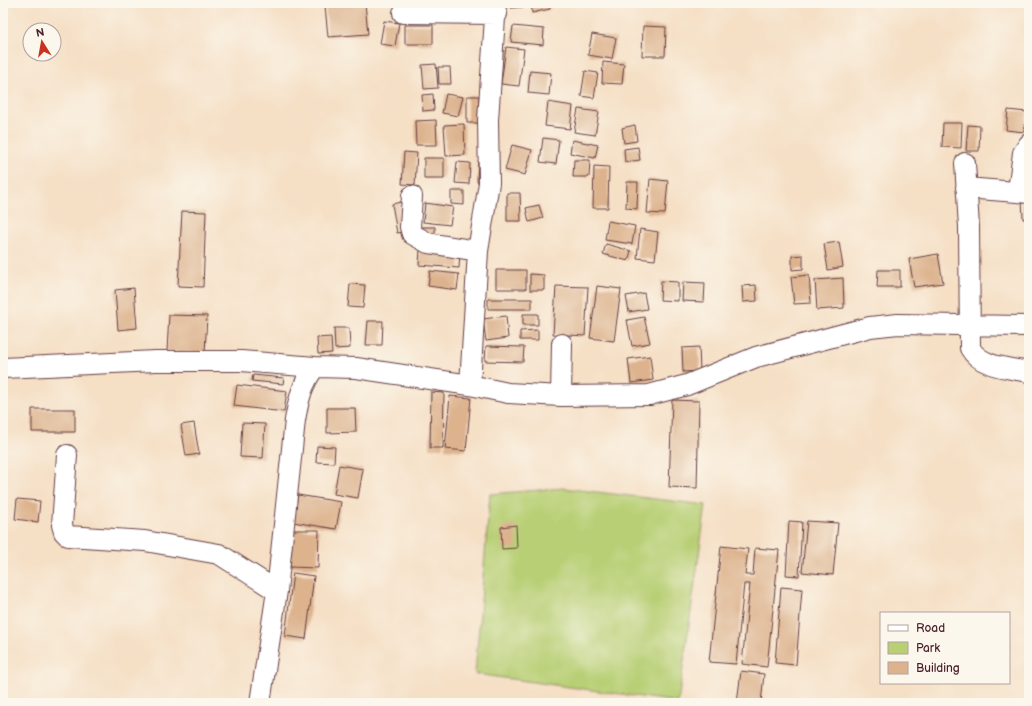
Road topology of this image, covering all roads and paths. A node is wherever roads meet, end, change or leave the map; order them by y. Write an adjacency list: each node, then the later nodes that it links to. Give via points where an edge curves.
1 (497, 8): 2 (street); 8 (street, via 488,120 489,183)
2 (403, 13)
3 (1029, 144): 6 (street, via 1023,153)
4 (965, 163): 5 (street)
5 (966, 188): 6 (street); 9 (street, via 969,227)
6 (1024, 192)
7 (412, 196): 8 (street, via 412,234 428,243)
8 (478, 251): 15 (street)
9 (969, 324): 10 (street); 14 (street, via 970,348 974,356 988,363); 16 (street, via 898,324 870,328 756,357 688,385 649,395)
10 (1029, 326)
11 (562, 344): 16 (street)
12 (316, 367): 13 (street, via 241,361 156,361); 15 (street, via 356,368); 18 (street, via 306,380 299,397)
13 (3, 368)
14 (1029, 372)
15 (470, 385): 16 (street, via 508,393)
16 (561, 396)
17 (67, 455): 18 (street, via 62,525 68,536 145,541 219,554)
18 (277, 591): 19 (street)
19 (260, 703)

